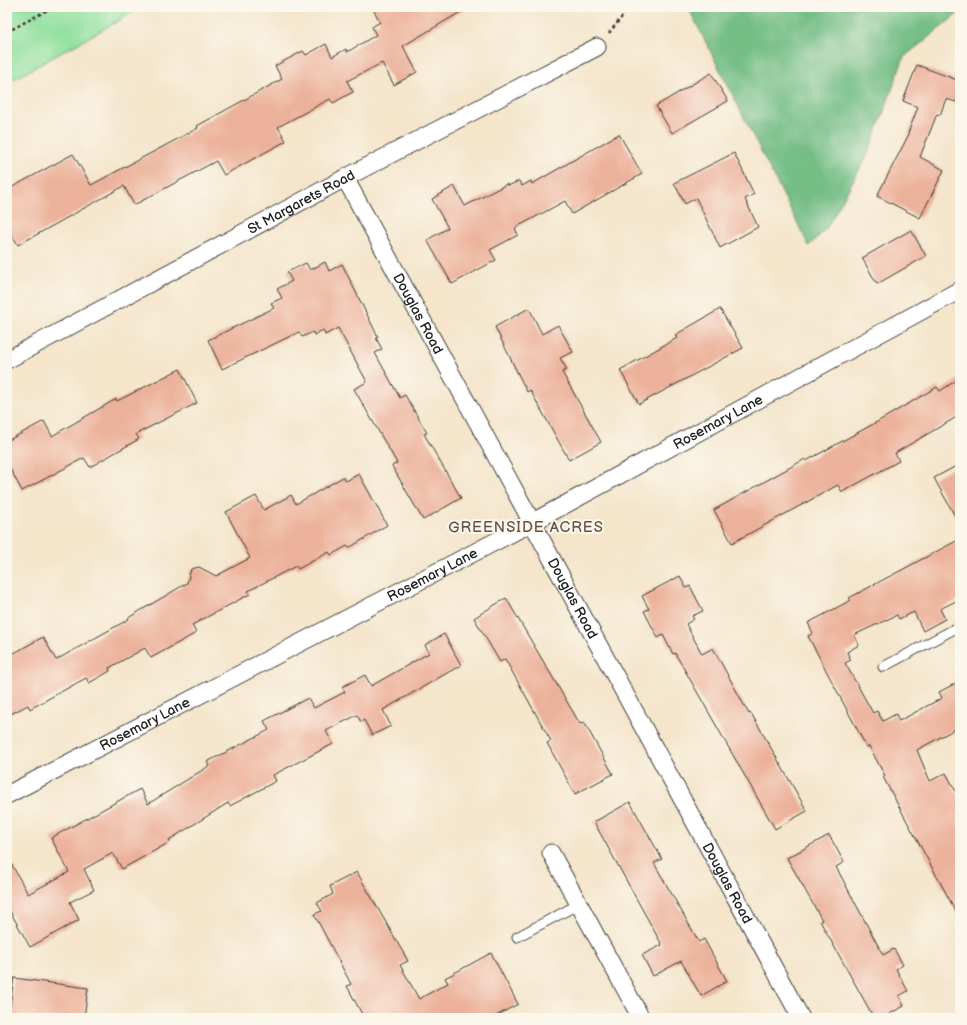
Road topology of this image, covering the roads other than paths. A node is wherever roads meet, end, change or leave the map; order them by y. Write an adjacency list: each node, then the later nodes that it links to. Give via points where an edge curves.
1 (597, 47): 2 (street, St Margarets Road)
2 (345, 178): 4 (street, St Margarets Road); 5 (street, Douglas Road)
3 (960, 290): 5 (street, Rosemary Lane)
4 (7, 360)
5 (533, 522): 8 (street, Rosemary Lane); 13 (street, Douglas Road)
6 (960, 626): 7 (lane)
7 (884, 667)
8 (7, 795)
9 (551, 853): 10 (street)
10 (579, 904): 11 (lane); 12 (street)
11 (517, 937)
12 (641, 1018)
13 (801, 1018)

